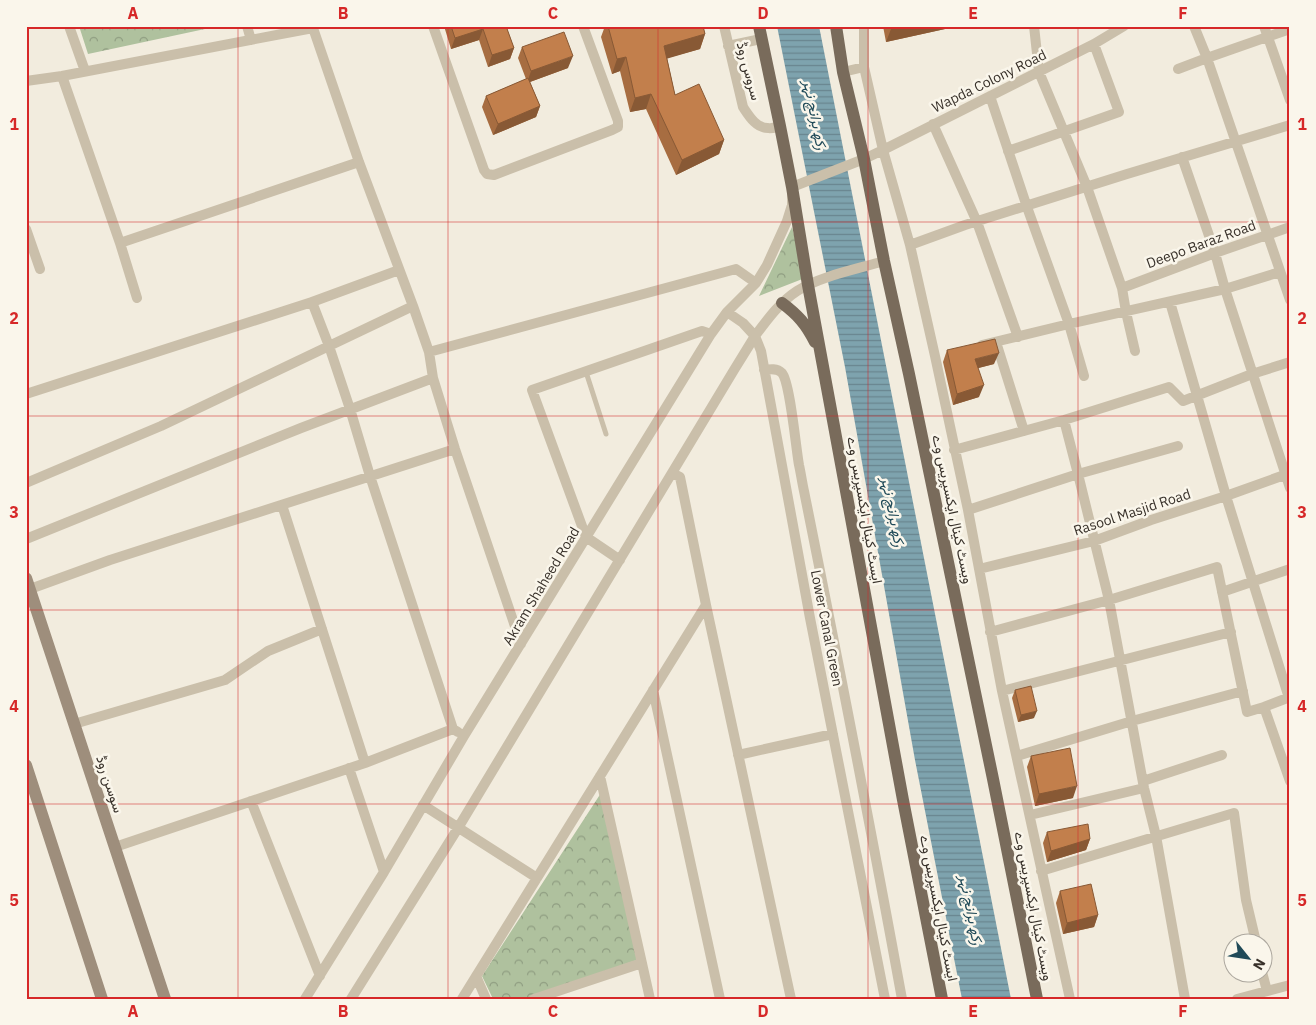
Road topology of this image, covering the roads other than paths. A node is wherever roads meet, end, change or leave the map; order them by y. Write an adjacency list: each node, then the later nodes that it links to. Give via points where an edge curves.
1 (69, 26): 22 (street)
2 (247, 26): 16 (street)
3 (433, 26): 4 (street, via 484,170 494,175 618,126)
4 (583, 26)
5 (724, 26): 18 (street, سروس روڈ)
6 (836, 26): 23 (main road, ویسٹ کینال ایکسپریس وے)
7 (864, 26): 20 (street)
8 (1034, 26): 24 (street)
9 (1124, 26): 17 (street, Wapda Colony Road)
10 (1194, 26): 19 (street)
11 (1264, 26): 15 (street)
12 (318, 27): 16 (street); 38 (street)
13 (1290, 29): 15 (street)
14 (760, 32): 18 (street); 31 (main road, ایسٹ کینال ایکسپریس وے)
15 (1267, 37): 19 (street); 28 (street)
16 (251, 40): 22 (street)
17 (1094, 44): 24 (street, Wapda Colony Road); 32 (street, via 1120,112)
18 (728, 46): 31 (street, سروس روڈ, via 748,116 766,129)
19 (1207, 58): 21 (street); 33 (street)
20 (864, 67): 23 (street); 34 (street)
21 (1178, 69)
22 (85, 71): 25 (street)
23 (843, 72): 37 (main road, ویسٹ کینال ایکسپریس وے)
24 (1039, 72): 27 (street, Wapda Colony Road); 32 (street)
25 (62, 76): 26 (street); 46 (street)
26 (26, 81)
27 (990, 96): 29 (street, Wapda Colony Road); 35 (street)
28 (1290, 100)
29 (933, 124): 34 (street, Wapda Colony Road); 42 (street)
30 (1290, 125): 33 (street)
31 (780, 126): 39 (main road, ایسٹ کینال ایکسپریس وے)
32 (1064, 131): 35 (street); 40 (street)
33 (1236, 141): 36 (street); 45 (street)
34 (883, 150): 37 (street, Wapda Colony Road); 47 (street)
35 (1008, 151): 41 (street)
36 (1182, 157): 40 (street); 48 (street)
37 (858, 161): 39 (street, Wapda Colony Road); 49 (main road, ویسٹ کینال ایکسپریس وے)
38 (359, 162): 46 (street); 51 (street)
39 (796, 186): 53 (street, Akram Shaheed Road, via 787,221); 54 (main road, ایسٹ کینال ایکسپریس وے)
40 (1087, 187): 41 (street); 55 (street)
41 (1027, 206): 42 (street); 65 (street)
42 (977, 222): 47 (street); 68 (street)
43 (1290, 227): 45 (street, Deepo Baraz Road)
44 (26, 229): 50 (street)
45 (1267, 235): 48 (street, Deepo Baraz Road); 52 (street)
46 (120, 243): 57 (street)
47 (910, 245): 89 (street, via 939,355)
48 (1215, 253): 55 (street, Deepo Baraz Road); 56 (street)
49 (880, 263): 54 (street); 165 (main road, ویسٹ کینال ایکسپریس وے, via 909,374)
50 (40, 269)
51 (399, 270): 59 (street); 62 (street)
52 (1280, 272): 56 (street); 58 (street)
53 (756, 283): 63 (street, Akram Shaheed Road); 73 (street, via 736,269)
54 (808, 285): 61 (street); 80 (main road, ایسٹ کینال ایکسپریس وے)
55 (1122, 288): 64 (street)
56 (1225, 289): 60 (street); 77 (street)
57 (137, 298)
58 (1290, 300)
59 (312, 302): 70 (street); 81 (street)
60 (1170, 302): 64 (street); 82 (street)
61 (782, 304): 67 (street); 80 (main road, via 796,314 809,330 820,350)
62 (413, 306): 70 (street); 73 (street)
63 (727, 312): 66 (street, Akram Shaheed Road); 67 (street)
64 (1126, 312): 65 (street); 72 (street)
65 (1068, 324): 68 (street); 78 (street)
66 (711, 334): 76 (street, via 702,332); 99 (street, Akram Shaheed Road)
67 (755, 336): 75 (street, Lower Canal Green); 90 (street)
68 (1018, 337): 69 (street)
69 (996, 342): 71 (street); 85 (street)
70 (329, 346): 83 (street); 94 (street, via 161,426)
71 (970, 348)
72 (1135, 351)
73 (429, 352): 79 (street)
74 (1290, 362): 77 (street)
75 (764, 370): 123 (street, Lower Canal Green); 163 (street, via 776,369 783,374 789,396 799,465)
76 (586, 371): 86 (lane); 99 (street, via 532,390)
77 (1252, 374): 82 (street); 91 (street)
78 (1084, 376)
79 (433, 378): 83 (street); 88 (street)
80 (826, 382): 164 (main road, ایسٹ کینال ایکسپریس وے)
81 (26, 394)
82 (1197, 395): 84 (street, via 1183,401 1169,387); 96 (street)
83 (350, 410): 93 (street); 100 (street)
84 (1064, 420): 85 (street); 92 (street)
85 (1024, 431): 89 (street)
86 (606, 434)
87 (1178, 446): 92 (street)
88 (455, 449): 93 (street); 113 (street)
89 (954, 450): 98 (street)
90 (672, 473): 102 (street); 109 (street, via 680,478)
91 (1288, 473): 95 (street); 96 (street, Rasool Masjid Road)
92 (1078, 474): 98 (street); 101 (street)
93 (370, 476): 97 (street); 122 (street)
94 (26, 483)
95 (1290, 488)
96 (1226, 496): 101 (street, Rasool Masjid Road); 105 (street)
97 (282, 505): 106 (street); 110 (street)
98 (968, 510): 103 (street)
99 (586, 537): 102 (street); 113 (street, Akram Shaheed Road)
100 (26, 539)
101 (1094, 541): 103 (street, Rasool Masjid Road); 108 (street)
102 (620, 560): 138 (street)
103 (979, 569): 111 (street)
104 (1290, 569): 105 (street)
105 (1252, 582): 107 (street); 118 (street)
106 (28, 583): 121 (street, سوسن روڈ)
107 (1222, 592): 108 (street, via 1217,567); 112 (street)
108 (1109, 600): 111 (street); 114 (street)
109 (706, 605): 115 (street); 125 (street)
110 (322, 629): 121 (street, via 268,651 225,680); 128 (street)
111 (990, 632): 116 (street)
112 (1231, 632): 114 (street); 117 (street)
113 (521, 644): 124 (street, Akram Shaheed Road)
114 (1120, 661): 116 (street); 120 (street)
115 (653, 690): 131 (street); 160 (street)
116 (1002, 691): 127 (street)
117 (1242, 691): 119 (street, via 1247,712); 120 (street)
118 (1289, 698): 119 (street)
119 (1264, 707): 132 (street)
120 (1132, 721): 127 (street); 133 (street)
121 (74, 724): 140 (street, سوسن روڈ)
122 (453, 729): 124 (street); 128 (street)
123 (833, 734): 125 (street); 162 (street, Lower Canal Green)
124 (464, 736): 136 (street, Akram Shaheed Road)
125 (738, 755): 161 (street)
126 (1222, 755): 133 (street)
127 (1017, 756): 137 (street)
128 (365, 762): 130 (street)
129 (26, 764): 134 (street)
130 (348, 768): 135 (street); 142 (street)
131 (600, 776): 143 (street); 145 (street)
132 (1290, 781)
133 (1144, 784): 137 (street); 139 (street)
134 (30, 790): 152 (street)
135 (251, 801): 140 (street); 146 (street)
136 (423, 805): 138 (street); 142 (street, Akram Shaheed Road)
137 (1030, 815): 141 (street)
138 (458, 828): 143 (street); 155 (street)
139 (1156, 836): 141 (street); 144 (street, via 1234,813); 167 (street)
140 (115, 847): 153 (street, سوسن روڈ)
141 (1041, 871): 166 (street)
142 (384, 872): 146 (street, Akram Shaheed Road)
143 (537, 878): 147 (street)
144 (1254, 932)
145 (642, 963): 151 (street); 159 (street)
146 (320, 976): 154 (street, Akram Shaheed Road)
147 (476, 976): 156 (street); 157 (street)
148 (1264, 982): 150 (street)
149 (1290, 985): 150 (street)
150 (1267, 992): 168 (street)
151 (558, 995): 158 (street)
152 (102, 999)
153 (165, 999)
154 (305, 999)
155 (351, 999)
156 (462, 999)
157 (486, 999)
158 (534, 999)
159 (650, 999)
160 (720, 999)
161 (791, 999)
162 (885, 999)
163 (902, 999)
164 (942, 999)
165 (1037, 999)
166 (1070, 999)
167 (1185, 999)
168 (1237, 999)

